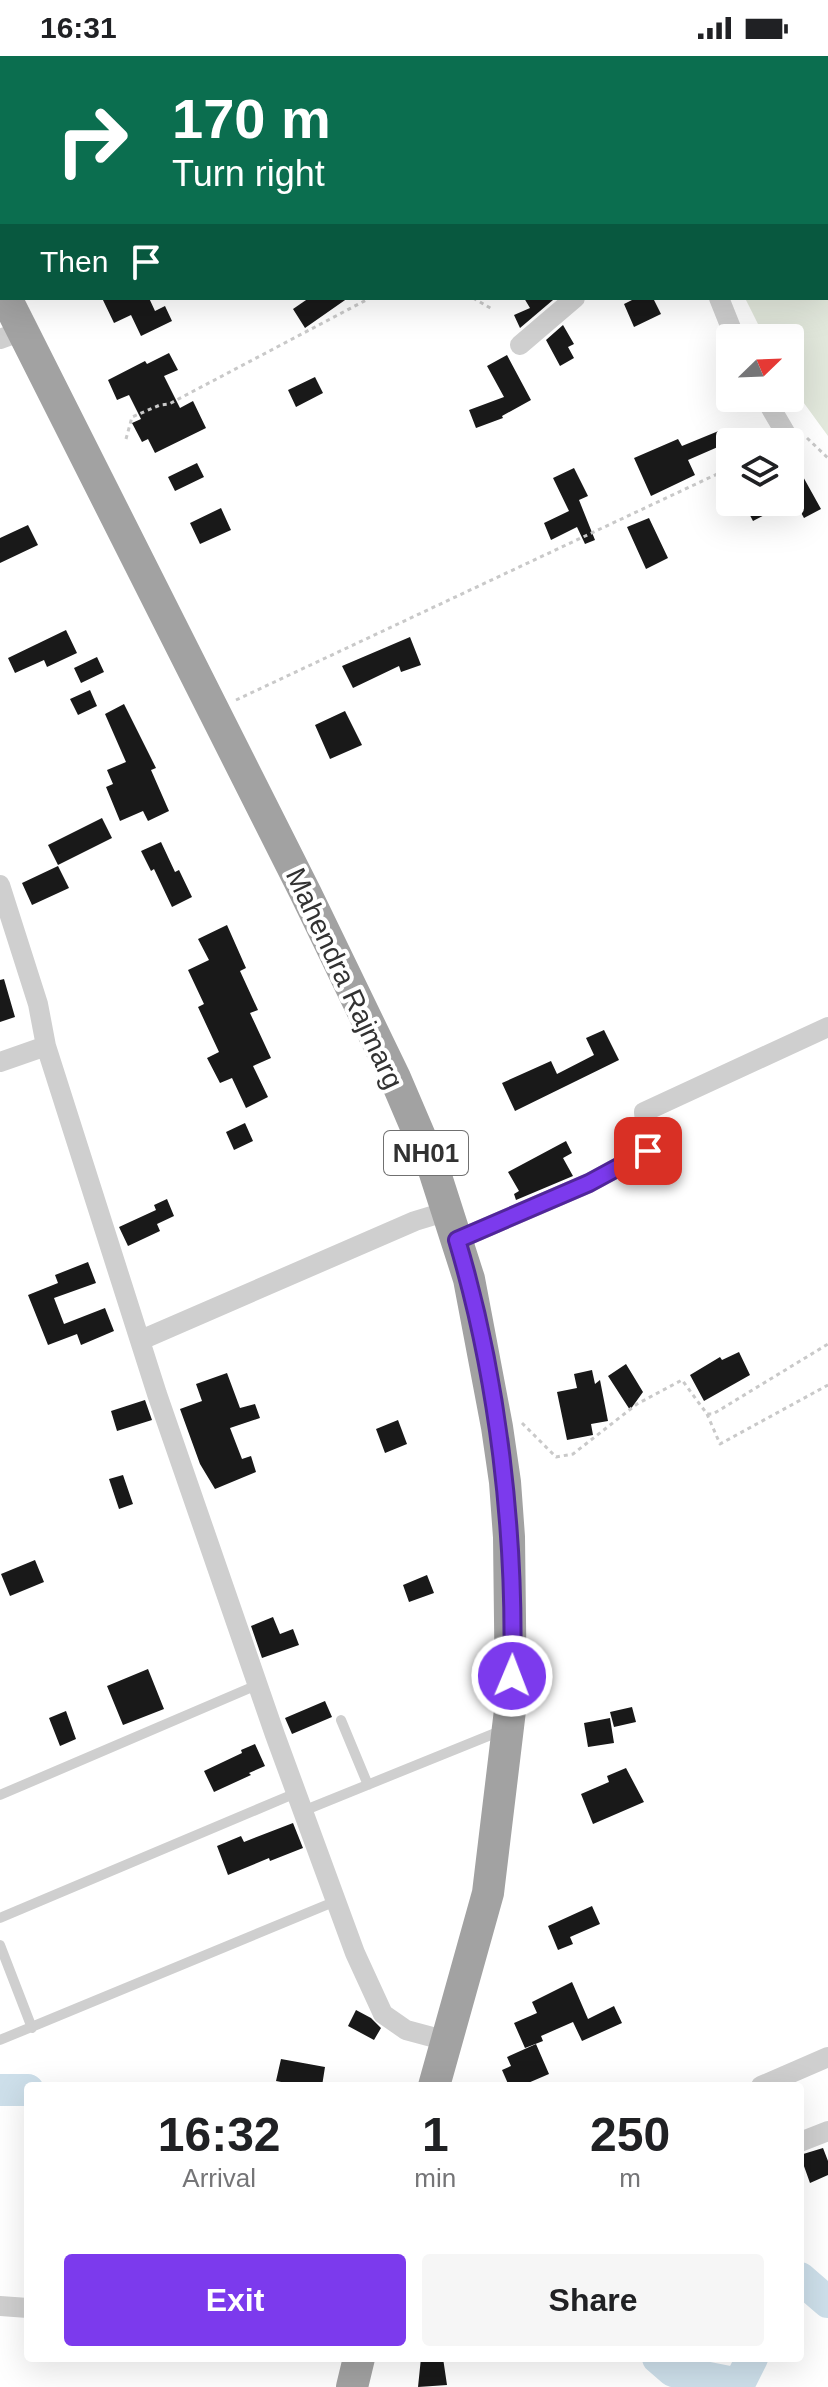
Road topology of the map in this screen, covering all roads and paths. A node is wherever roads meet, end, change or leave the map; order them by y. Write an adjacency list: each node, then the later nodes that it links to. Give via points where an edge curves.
1 (6, 300): 8 (highway, Mahendra Rajmarg / NH01)
2 (366, 300): 10 (path, via 169,404 132,417)
3 (476, 300): 6 (path)
4 (573, 300): 9 (street)
5 (720, 300): 7 (street)
6 (492, 309)
7 (729, 324)
8 (11, 335): 12 (highway, Mahendra Rajmarg / NH01)
9 (520, 345)
10 (126, 439)
11 (716, 475): 12 (path)
12 (214, 711): 17 (highway, Mahendra Rajmarg / NH01, via 395,1078)
13 (0, 885): 15 (street)
14 (828, 1027): 17 (street, via 644,1112 648,1151 589,1183)
15 (46, 1046): 16 (street); 18 (street)
16 (0, 1062)
17 (453, 1226): 18 (street, via 415,1221); 25 (highway, Mahendra Rajmarg / NH01, via 469,1279 505,1482 513,1650)
18 (141, 1340): 23 (street)
19 (828, 1344): 21 (path)
20 (828, 1385): 21 (path, via 720,1444)
21 (707, 1414): 22 (path, via 682,1380 637,1404 573,1454 556,1457)
22 (516, 1418)
23 (257, 1685): 27 (lane); 28 (street)
24 (341, 1720): 26 (lane)
25 (508, 1728): 26 (lane); 34 (highway, Mahendra Rajmarg / NH01, via 488,1893)
26 (368, 1785): 28 (lane)
27 (0, 1795)
28 (300, 1802): 29 (street); 30 (lane)
29 (336, 1901): 32 (lane); 34 (street, via 383,2014 406,2030)
30 (0, 1918)
31 (0, 1945): 32 (lane)
32 (32, 2028): 33 (lane)
33 (0, 2040)
34 (447, 2041): 36 (highway, Mahendra Rajmarg / NH01)
35 (828, 2057): 37 (street)
36 (436, 2082)
37 (770, 2082)
38 (828, 2131): 39 (street)
39 (804, 2140)
40 (0, 2306): 41 (street)
41 (24, 2308)

